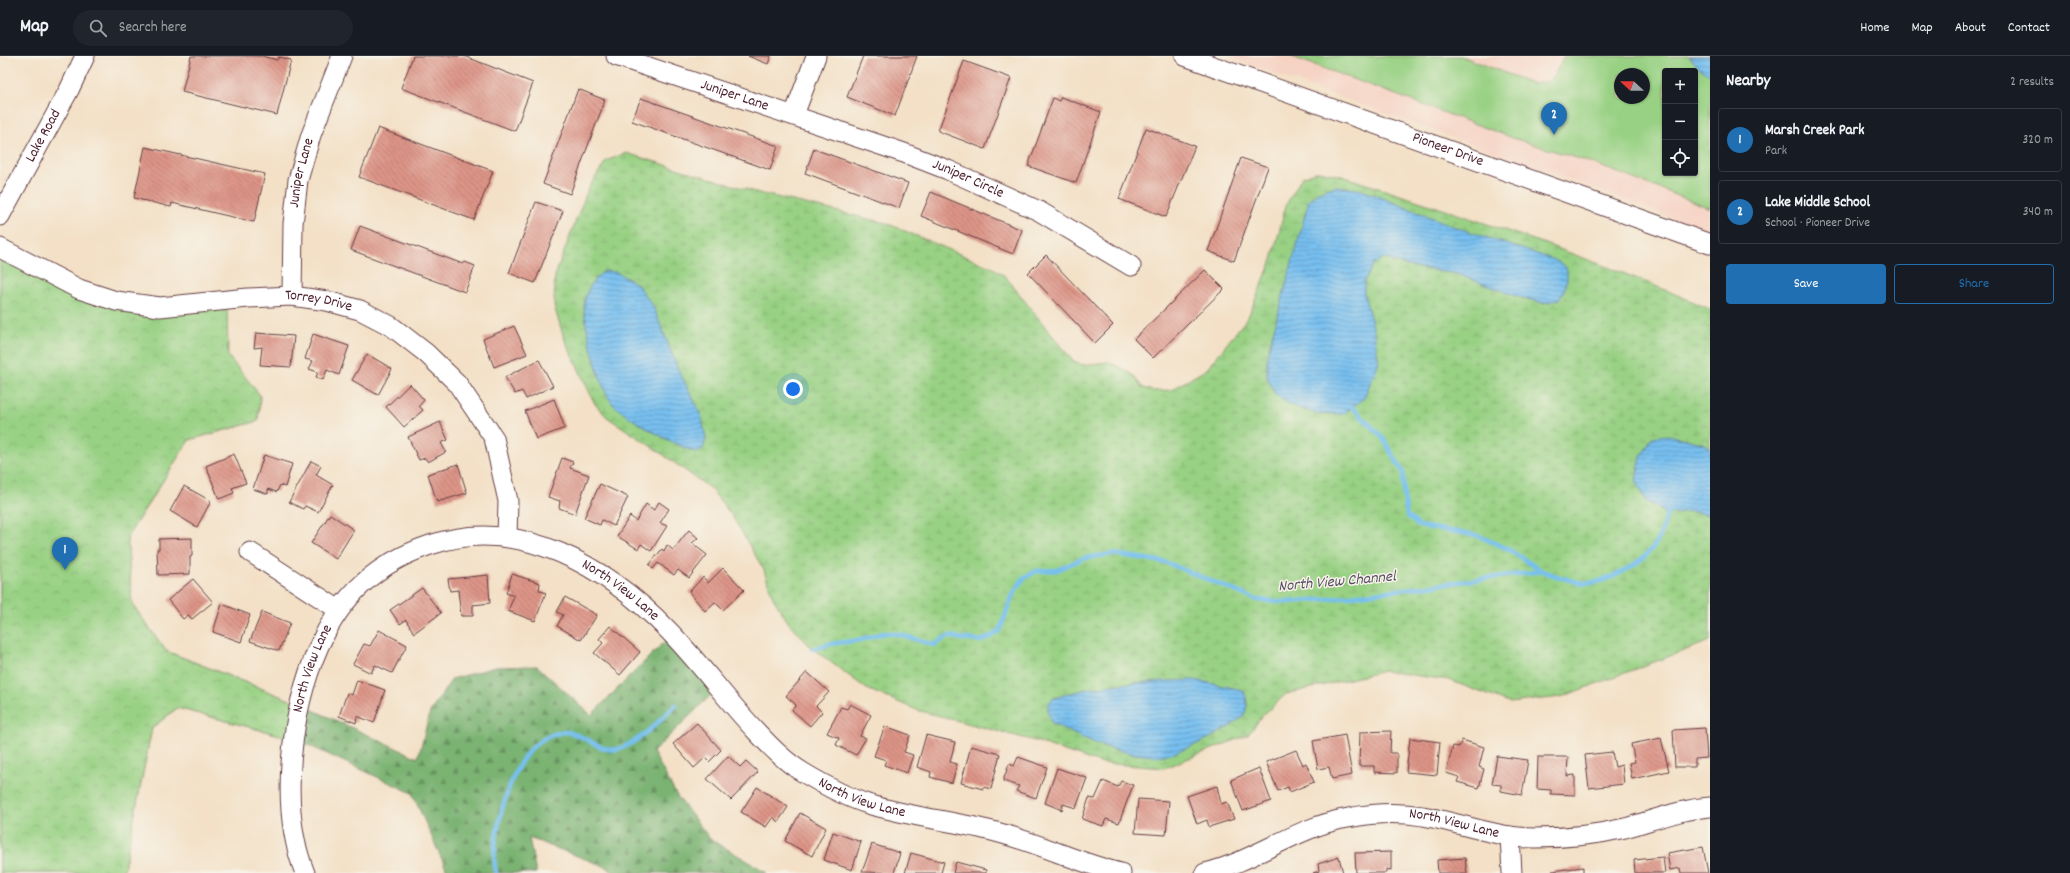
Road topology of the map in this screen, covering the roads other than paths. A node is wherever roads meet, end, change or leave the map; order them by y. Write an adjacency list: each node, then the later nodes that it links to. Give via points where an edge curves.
1 (85, 56): 7 (street, Lake Road)
2 (342, 56): 11 (street, Juniper Lane, via 311,135 298,180 292,224)
3 (616, 56): 6 (street, Juniper Lane)
4 (816, 56): 6 (street)
5 (1185, 56): 8 (street, Pioneer Drive)
6 (794, 115): 10 (street, Juniper Circle, via 904,153 987,187 1039,211)
7 (0, 216)
8 (1710, 244)
9 (0, 248): 11 (street, Torrey Drive, via 79,289 116,301 160,306)
10 (1131, 266)
11 (292, 296): 12 (street, Torrey Drive, via 327,301 360,310 392,326 426,353 457,383 494,438 508,501)
12 (507, 537): 14 (street, North View Lane, via 473,536 437,542 406,553 379,569 357,588); 18 (street, North View Lane, via 574,558 611,581 668,630 771,747 799,770 836,791 866,804 994,832)
13 (250, 552): 14 (street)
14 (339, 610): 17 (street, North View Lane, via 310,667 296,725 290,781 291,812 294,837)
15 (1710, 807): 16 (street, North View Lane, via 1690,808 1592,835 1560,838)
16 (1510, 836): 19 (street, North View Lane, via 1423,816 1372,814 1317,826 1288,837 1240,862); 20 (street)
17 (305, 873)
18 (1121, 873)
19 (1205, 873)
20 (1512, 873)

